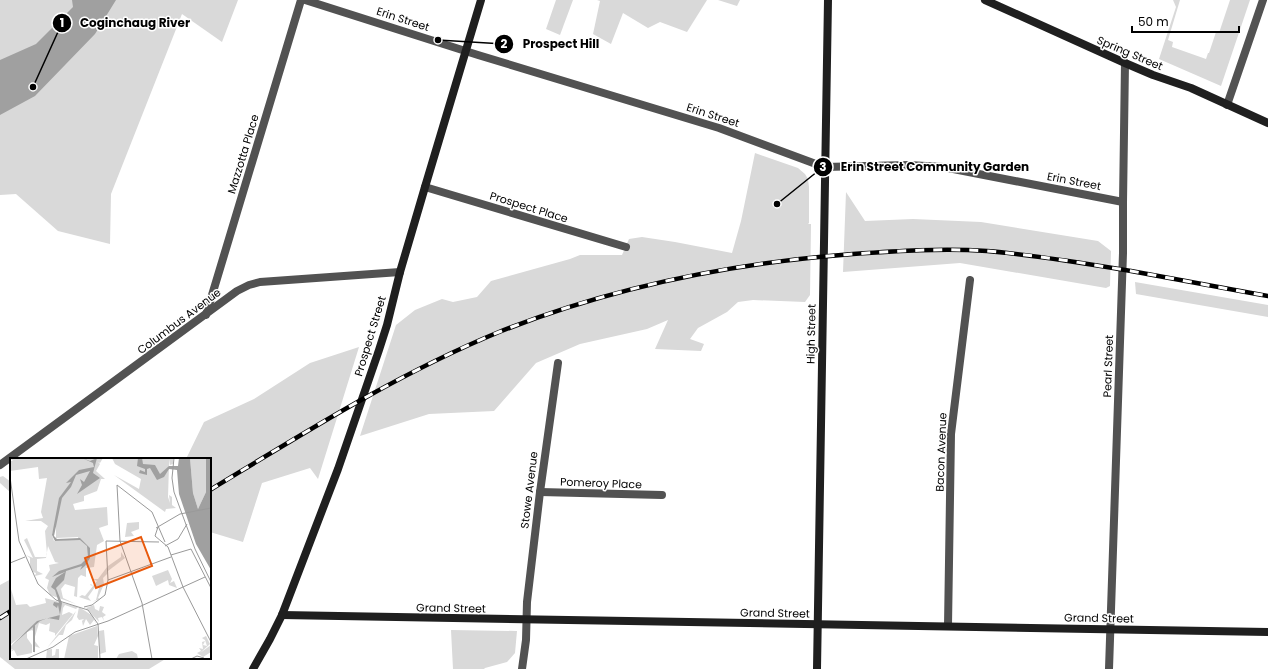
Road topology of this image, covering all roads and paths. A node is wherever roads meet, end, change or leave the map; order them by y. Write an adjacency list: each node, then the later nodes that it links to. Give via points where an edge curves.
1 (301, 0): 17 (street, Mazzotta Place)
2 (305, 0): 7 (street, Erin Street)
3 (481, 0): 7 (street, Prospect Street)
4 (828, 0): 11 (street, High Street)
5 (985, 0): 8 (street, Spring Street)
6 (1263, 0): 9 (street)
7 (466, 51): 11 (street, Erin Street, via 719,128); 12 (street, Prospect Street)
8 (1126, 63): 9 (street, Spring Street); 13 (street, Pearl Street)
9 (1227, 105): 10 (street, Spring Street)
10 (1268, 123)
11 (824, 167): 13 (street, Erin Street, via 943,167); 26 (street, High Street)
12 (425, 187): 14 (street, Prospect Place); 15 (street, Prospect Street)
13 (1123, 202): 28 (street, Pearl Street)
14 (626, 247)
15 (400, 272): 17 (street, Columbus Avenue, via 260,282 238,291); 24 (street, Prospect Street, via 387,325 338,469)
16 (970, 280): 27 (street, Bacon Avenue, via 951,434)
17 (206, 315): 19 (street, Columbus Avenue)
18 (558, 363): 22 (street, Stowe Avenue)
19 (11, 458)
20 (10, 459): 21 (street, Columbus Avenue)
21 (0, 466)
22 (540, 492): 23 (street, Pomeroy Place); 25 (street, Stowe Avenue)
23 (662, 495)
24 (282, 616): 25 (street, Grand Street); 30 (street, Prospect Street)
25 (526, 620): 26 (street, Grand Street); 31 (street, Stowe Avenue)
26 (817, 624): 27 (street, Grand Street); 32 (street, High Street)
27 (948, 626): 28 (street, Grand Street)
28 (1110, 630): 29 (street, Grand Street); 33 (street, Pearl Street)
29 (1268, 632)
30 (253, 669)
31 (522, 669)
32 (817, 669)
33 (1109, 669)

